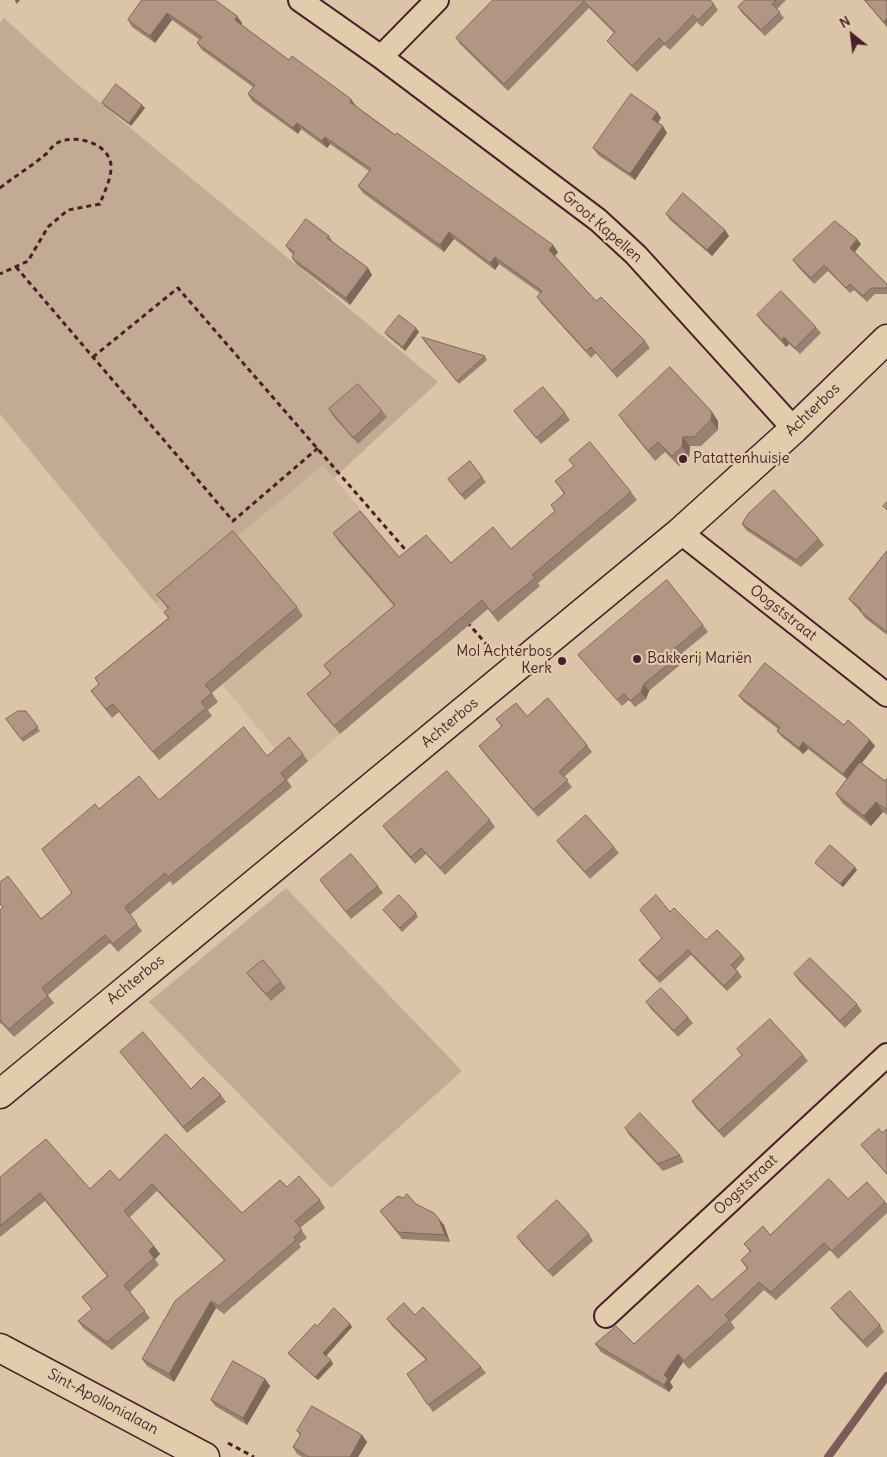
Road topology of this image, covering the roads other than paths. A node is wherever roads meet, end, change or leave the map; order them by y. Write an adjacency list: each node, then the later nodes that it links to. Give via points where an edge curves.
1 (300, 0): 3 (street, Groot Kapellen)
2 (437, 0): 3 (street)
3 (381, 57): 5 (street, Groot Kapellen, via 598,220 636,254)
4 (887, 338): 5 (street, Achterbos)
5 (794, 429): 6 (street, Achterbos)
6 (680, 532): 7 (street, Oogststraat); 9 (street, Achterbos)
7 (887, 695)
8 (887, 1055): 10 (street, Oogststraat)
9 (0, 1094)
10 (606, 1316)
11 (0, 1348): 12 (street, Sint-Apollonialaan)
12 (205, 1457)

